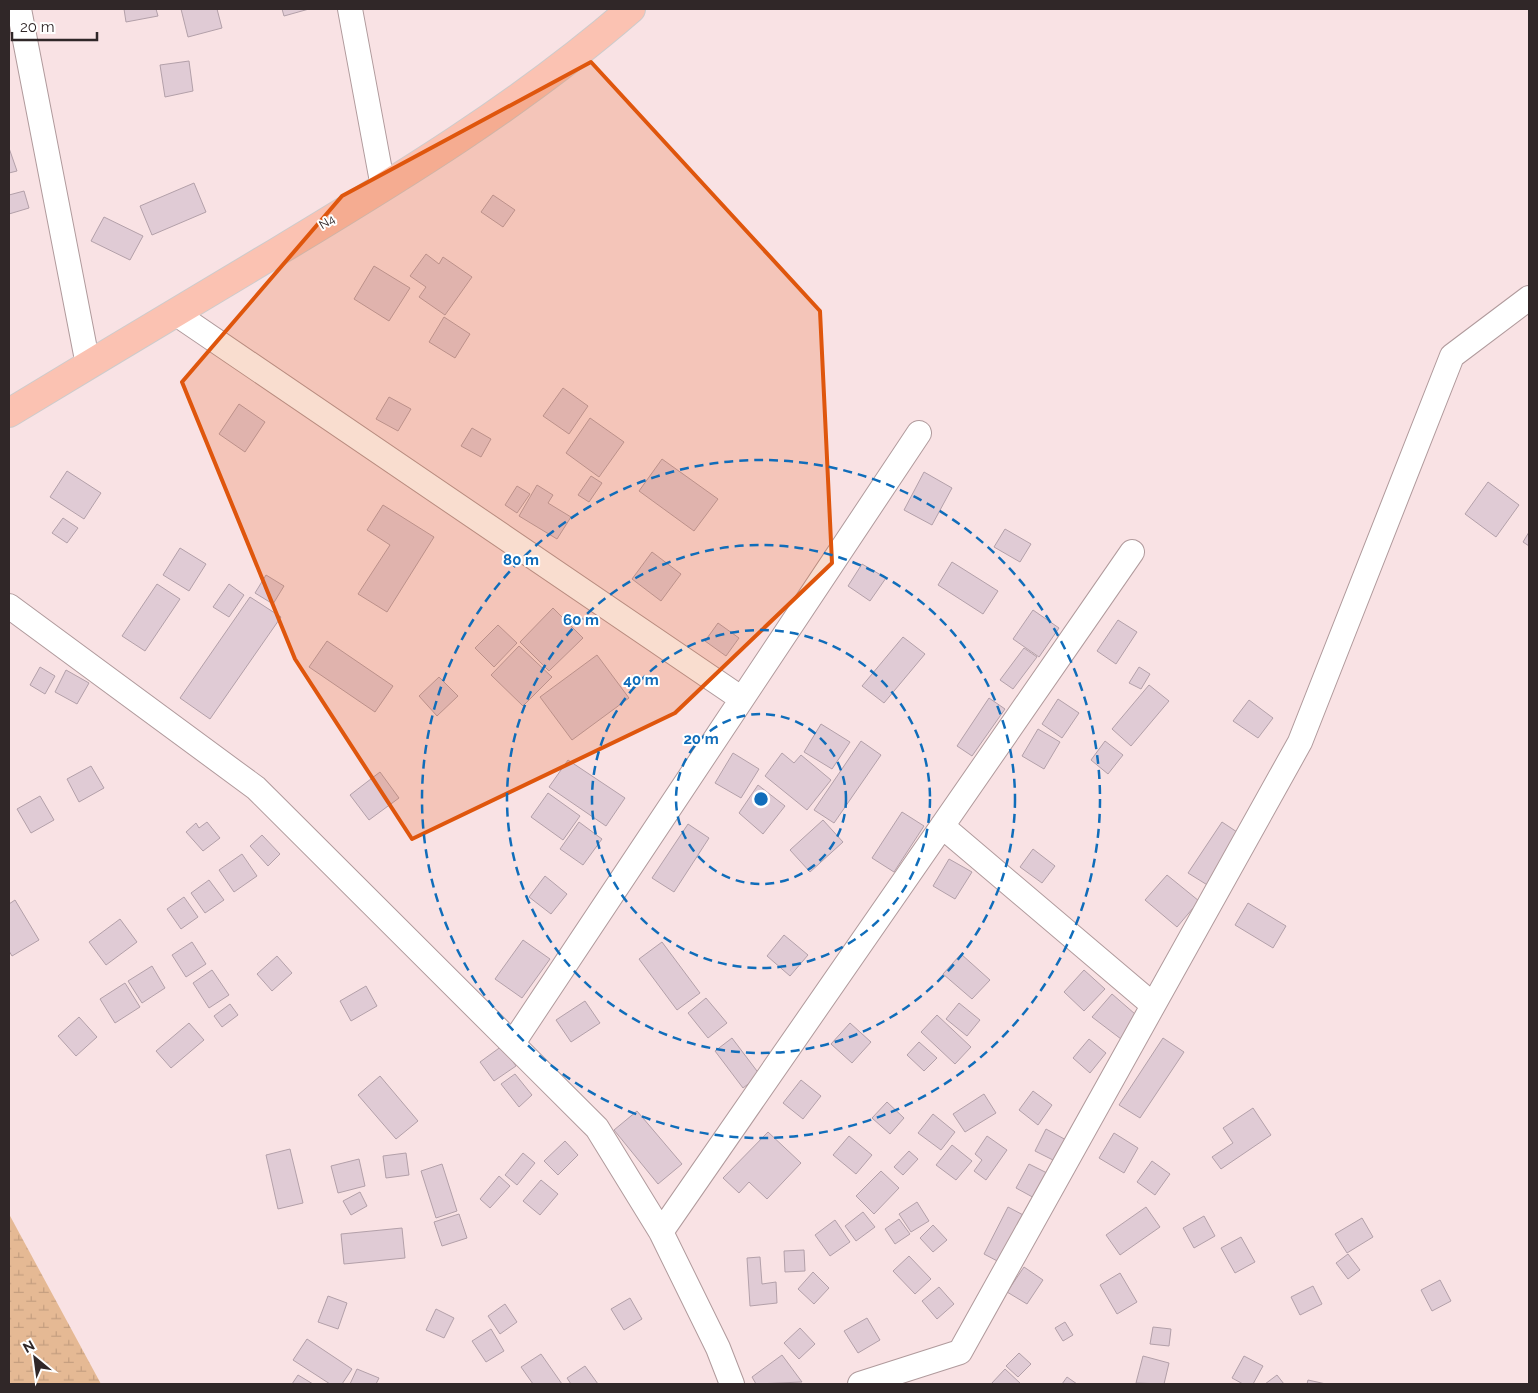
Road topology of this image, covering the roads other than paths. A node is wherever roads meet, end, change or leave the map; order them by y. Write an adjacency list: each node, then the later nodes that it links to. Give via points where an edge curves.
1 (19, 9): 7 (street)
2 (350, 9): 4 (street)
3 (631, 9): 4 (main road, N4, via 586,48 477,127)
4 (383, 187): 6 (main road, N4)
5 (1529, 298): 14 (street, via 1452,356 1300,742)
6 (175, 312): 7 (main road, N4); 12 (street)
7 (88, 365): 8 (main road, N4)
8 (9, 413)
9 (918, 433): 12 (street)
10 (1132, 552): 13 (street)
11 (9, 606): 15 (street, via 256,788)
12 (742, 699): 15 (street)
13 (942, 826): 14 (street); 16 (street)
14 (1154, 1005): 18 (street, via 960,1352)
15 (513, 1043): 16 (street, via 597,1128)
16 (661, 1232): 17 (street, via 718,1348)
17 (732, 1384)
18 (860, 1384)

